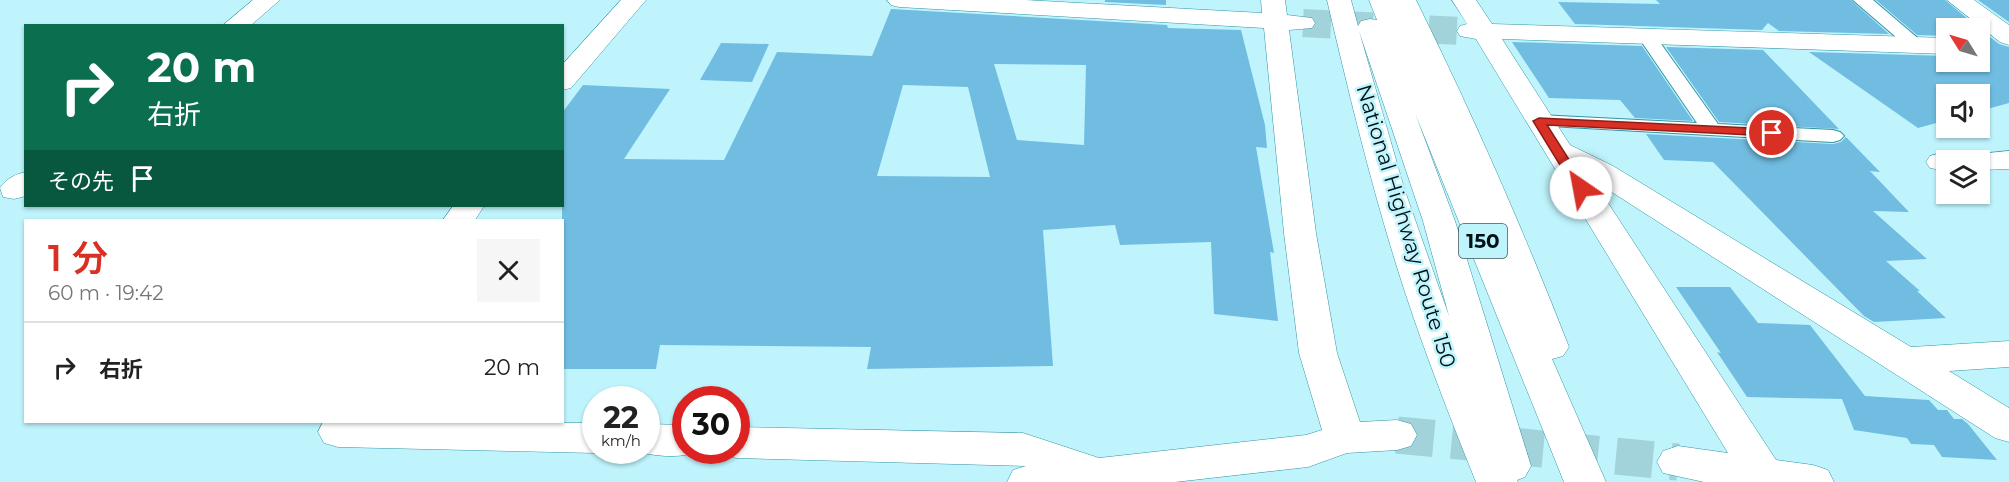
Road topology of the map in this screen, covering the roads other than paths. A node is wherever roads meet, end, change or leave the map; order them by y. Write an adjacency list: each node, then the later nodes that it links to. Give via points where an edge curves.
1 (268, 0): 13 (main road)
2 (634, 0): 20 (main road)
3 (899, 0): 10 (main road)
4 (1339, 0): 38 (main road, National Highway Route 150, via 1375,139 1425,302)
5 (1361, 0): 39 (main road, National Highway Route 150 / 150, via 1438,221)
6 (1381, 0): 40 (main road, 150)
7 (1404, 0): 41 (main road, 150, via 1518,255)
8 (1862, 0): 16 (lane)
9 (1959, 0): 14 (main road)
10 (1088, 6): 11 (main road)
11 (1283, 15): 32 (main road, via 1300,233 1318,353)
12 (1469, 21): 15 (main road); 22 (main road)
13 (237, 24)
14 (2009, 37)
15 (1648, 38): 16 (main road); 21 (lane)
16 (1918, 45): 17 (main road)
17 (1936, 46)
18 (1990, 47): 19 (main road)
19 (2009, 48)
20 (564, 80)
21 (1712, 130): 22 (lane); 23 (lane)
22 (1547, 135): 27 (main road); 36 (main road)
23 (1833, 136)
24 (2009, 160): 25 (main road)
25 (1990, 161)
26 (2009, 354): 27 (main road)
27 (1906, 361): 29 (main road)
28 (342, 423): 31 (main road, via 338,432)
29 (2009, 427)
30 (1397, 435): 32 (main road)
31 (582, 438)
32 (1345, 438): 35 (main road, via 1308,451)
33 (750, 442): 35 (main road, via 1023,449)
34 (1678, 462): 36 (main road)
35 (1103, 475): 37 (main road)
36 (1764, 476): 42 (main road)
37 (1028, 482)
38 (1497, 482)
39 (1515, 482)
40 (1585, 482)
41 (1596, 482)
42 (1813, 482)

